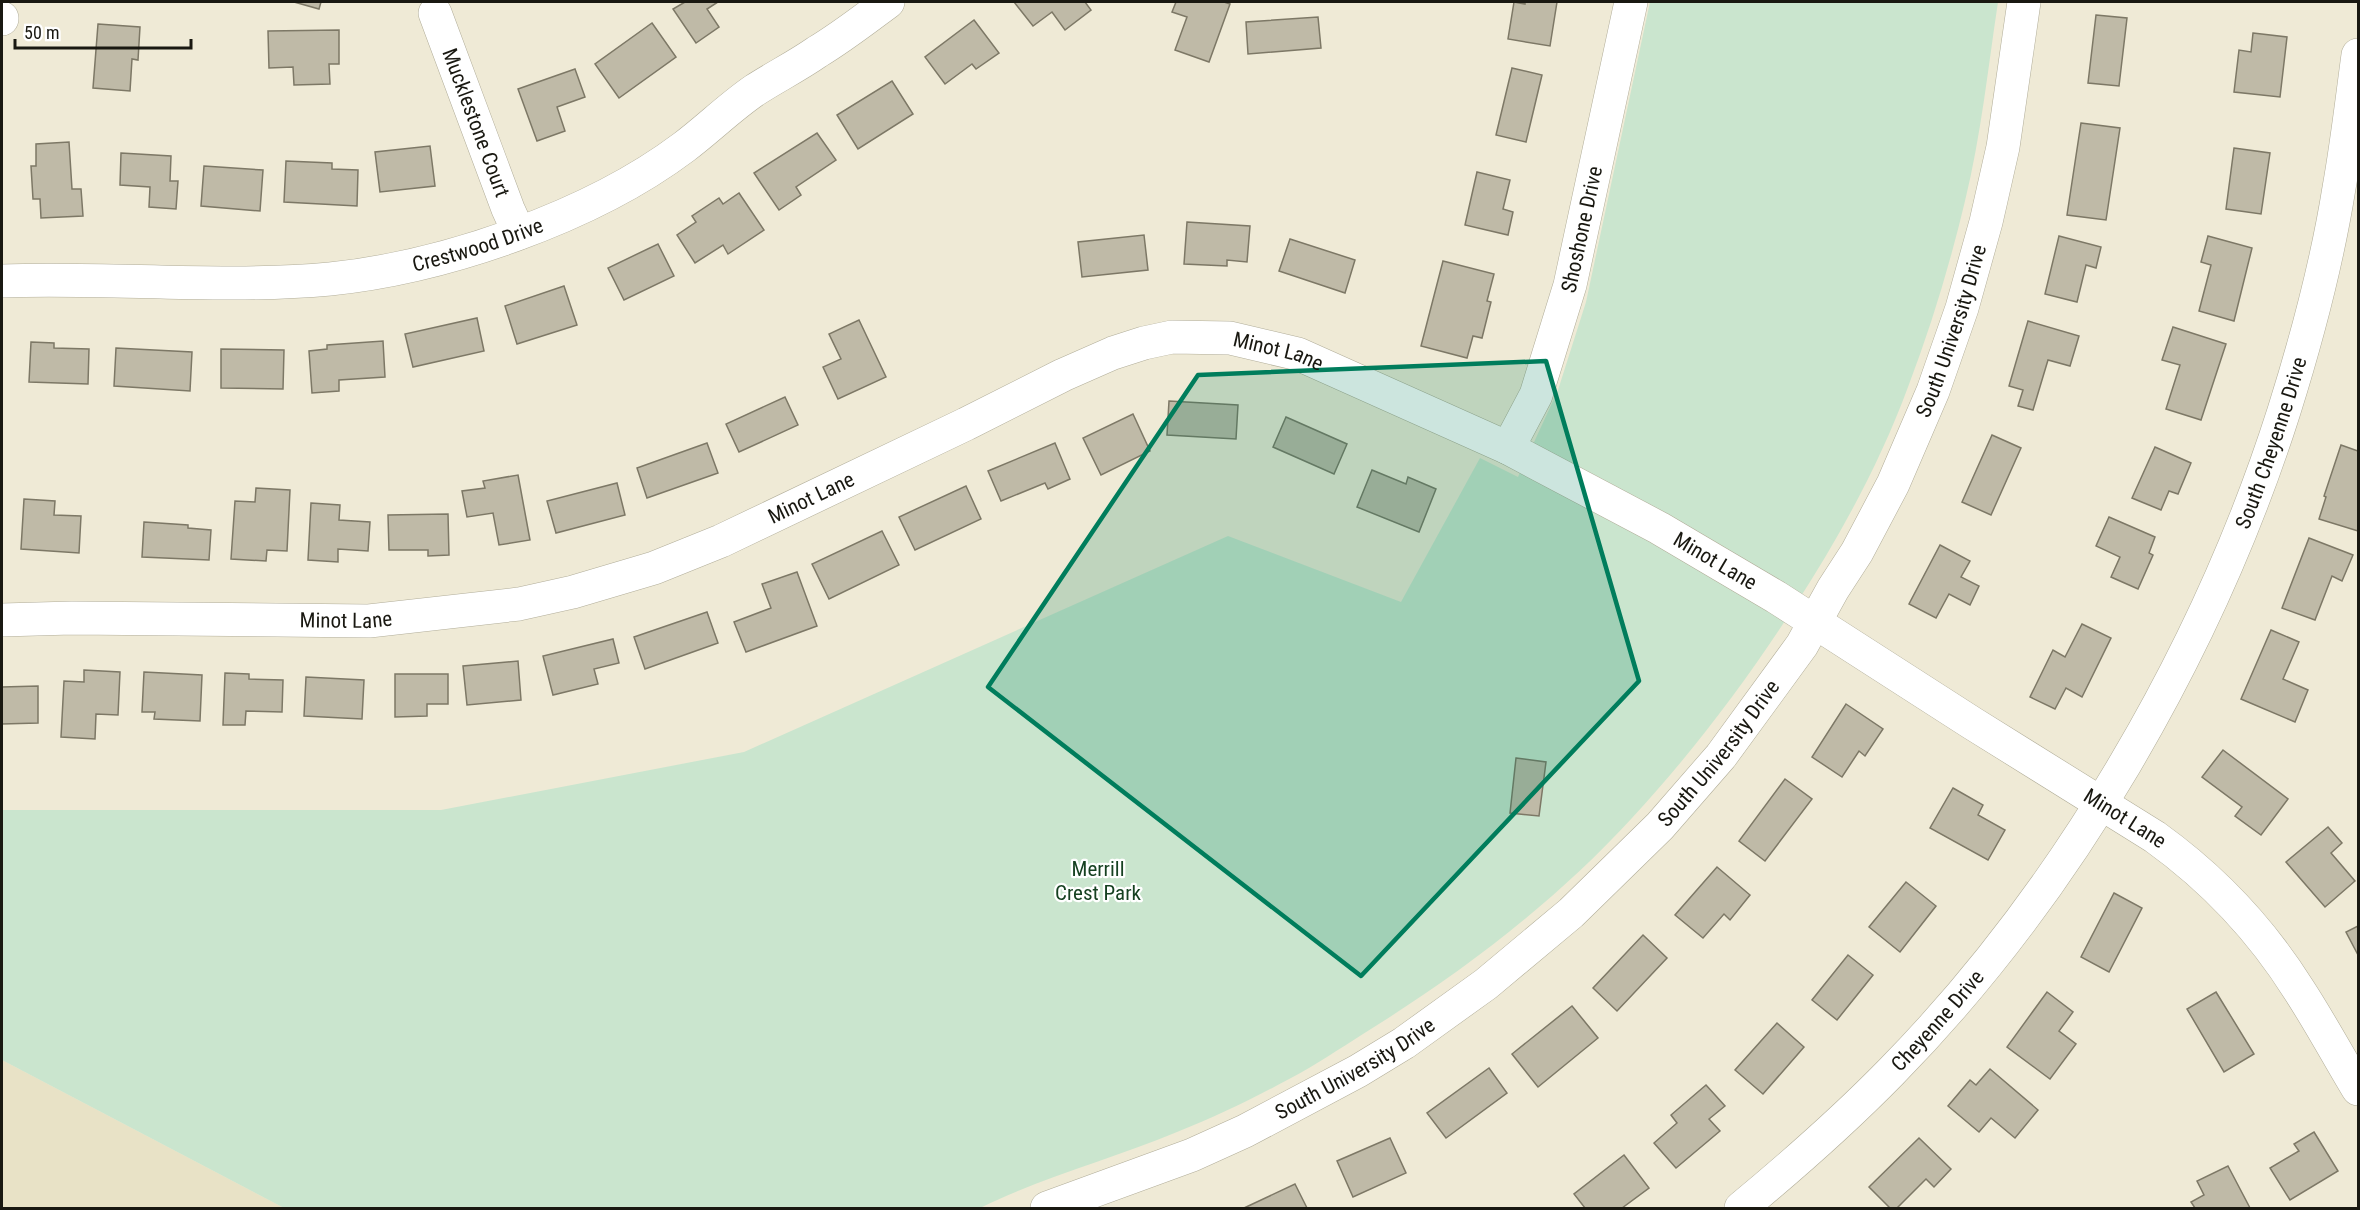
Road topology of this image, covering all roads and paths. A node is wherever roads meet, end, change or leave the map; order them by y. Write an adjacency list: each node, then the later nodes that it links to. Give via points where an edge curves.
1 (888, 2): 6 (street, Crestwood Drive, via 849,32 754,91 685,147 615,191)
2 (1631, 2): 8 (street, Shoshone Drive, via 1570,285 1536,395)
3 (2024, 2): 10 (street, South University Drive, via 2003,147 1962,308 1933,391 1893,484)
4 (435, 13): 6 (street, Mucklestone Court)
5 (2358, 54): 11 (street, South Cheyenne Drive, via 2326,256 2269,454 2196,631 2147,725)
6 (519, 233): 7 (street, Crestwood Drive, via 393,270 330,279 260,283)
7 (2, 281)
8 (1508, 448): 9 (street, Minot Lane, via 1298,354 1230,338 1172,337 1113,353 1063,375 721,541 654,568 573,592 519,604 369,621); 10 (street, Minot Lane, via 1659,528)
9 (2, 620)
10 (1814, 622): 11 (street, Minot Lane); 13 (street, South University Drive, via 1802,645 1721,756 1660,826 1571,914 1486,984 1358,1071 1245,1131)
11 (2100, 802): 12 (street, Minot Lane, via 2178,853 2250,923 2300,991); 14 (street, Cheyenne Drive, via 2070,850 1968,987 1843,1119)
12 (2358, 1089)
13 (1047, 1209)
14 (1741, 1209)

